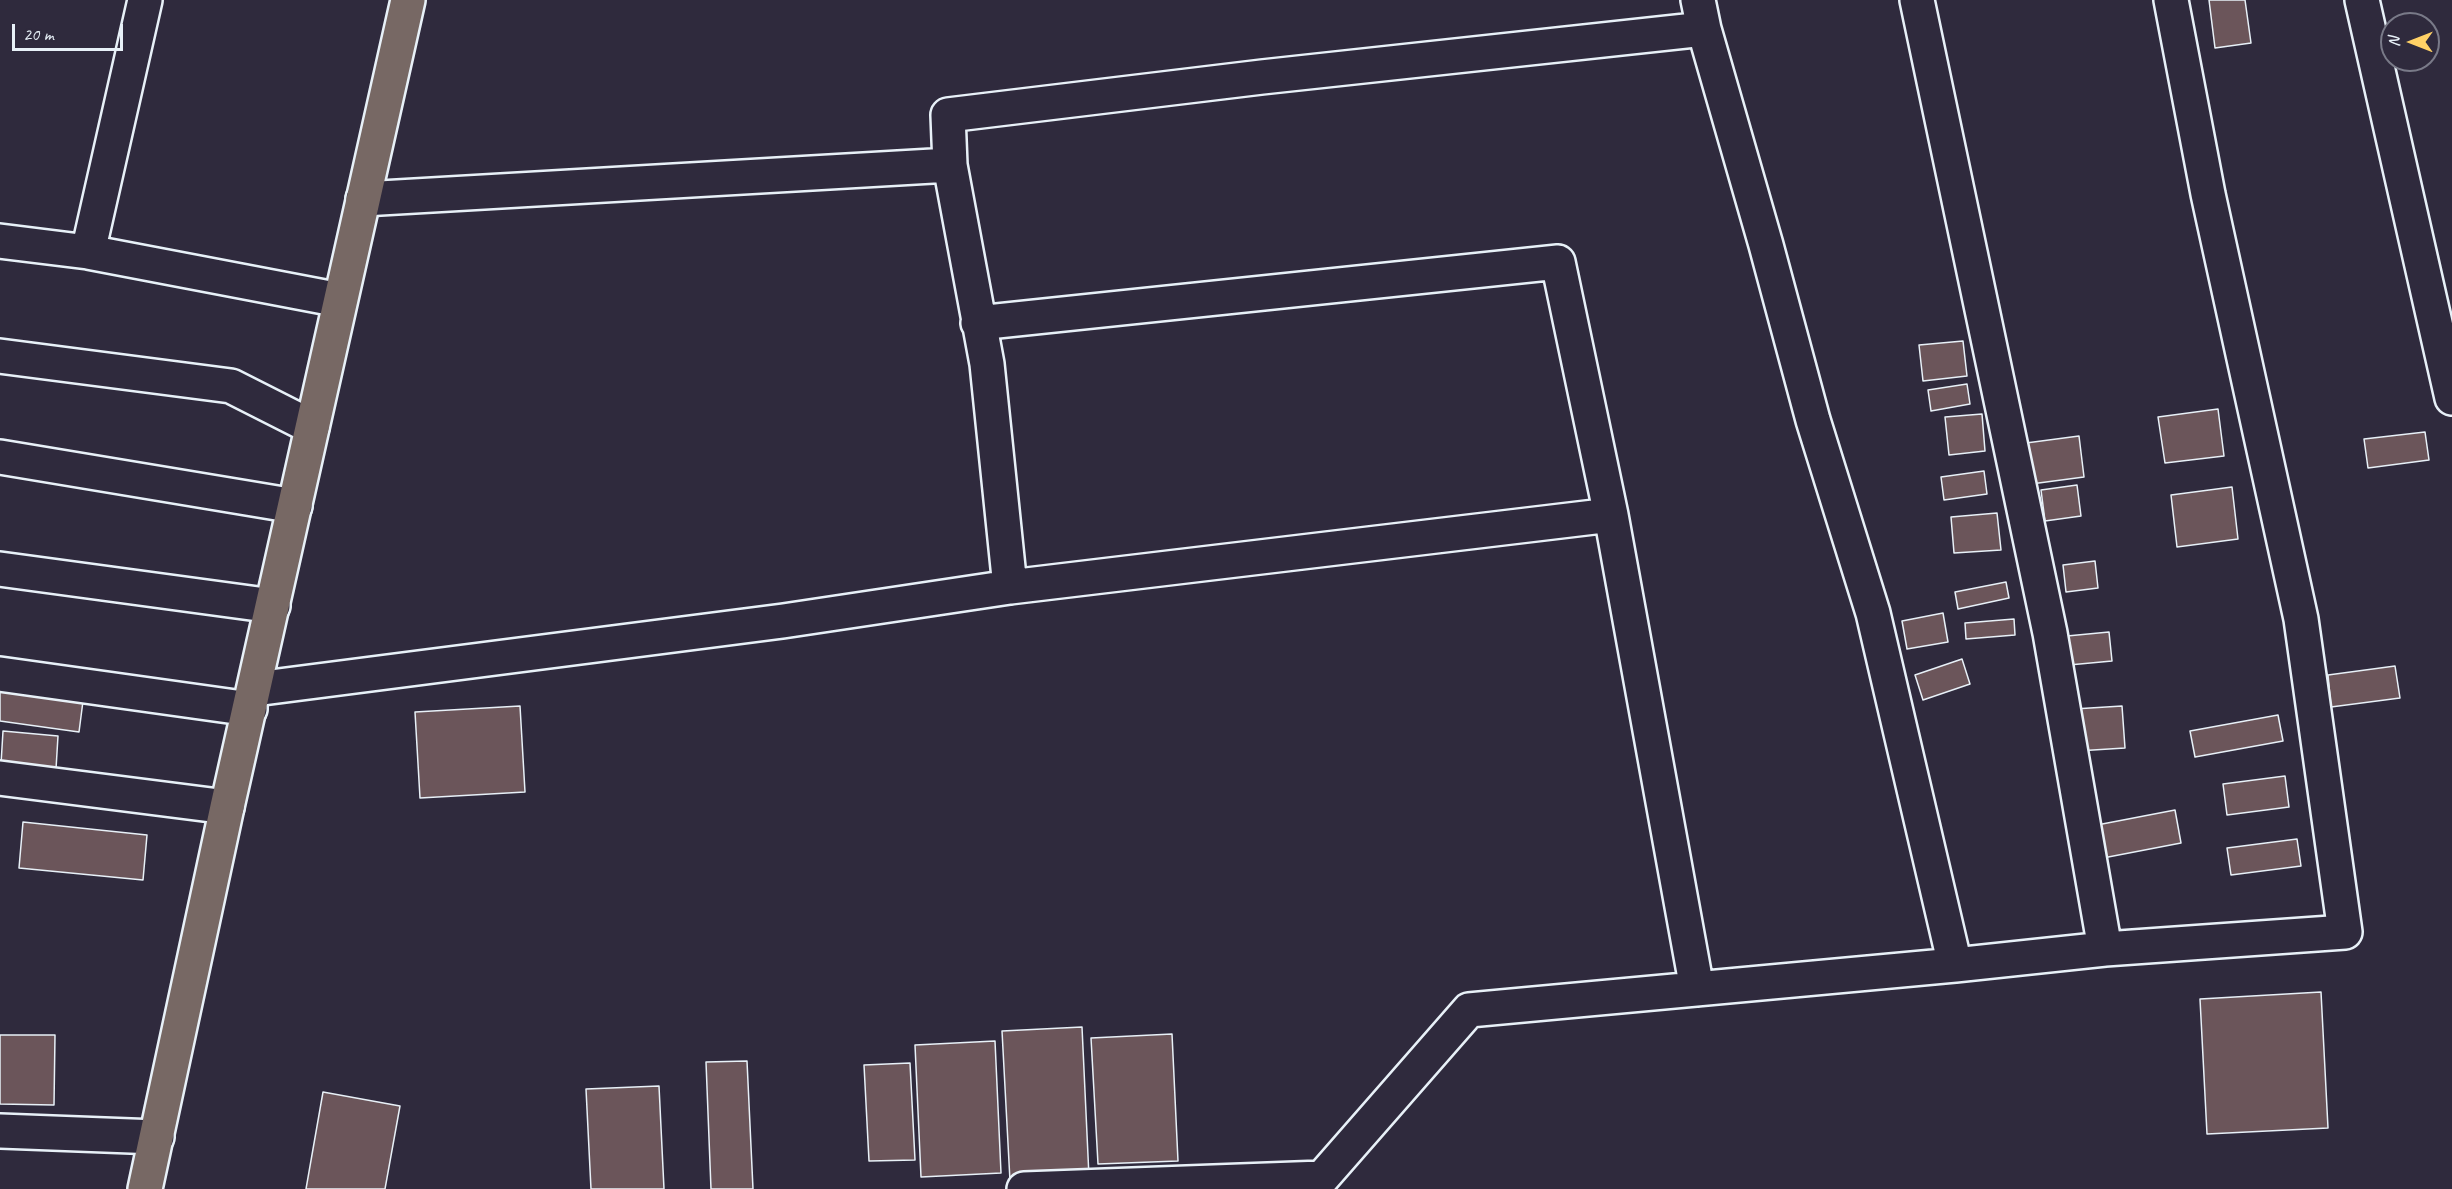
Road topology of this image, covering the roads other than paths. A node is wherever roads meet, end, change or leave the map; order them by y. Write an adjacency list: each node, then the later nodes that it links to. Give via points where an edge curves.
1 (145, 0): 10 (street)
2 (408, 0): 8 (main road)
3 (1917, 0): 26 (street, via 2050,633)
4 (2172, 0): 26 (street, via 2208,194 2301,619 2345,932)
5 (2362, 0): 14 (street)
6 (1701, 15): 7 (street, via 1262,77 948,115); 27 (street, via 1813,420 1874,613)
7 (951, 165): 8 (street); 12 (street)
8 (363, 199): 11 (main road)
9 (0, 241): 10 (street)
10 (88, 252): 11 (street)
11 (340, 300): 15 (main road)
12 (978, 323): 18 (street, via 1558,262); 20 (street, via 987,364)
13 (0, 356): 15 (street, via 231,386)
14 (2452, 398)
15 (312, 427): 17 (main road)
16 (0, 457): 17 (street)
17 (295, 506): 21 (main road)
18 (1611, 515): 20 (street); 28 (street)
19 (0, 569): 21 (street)
20 (1010, 587): 23 (street)
21 (273, 606): 23 (main road)
22 (0, 674): 23 (street)
23 (252, 699): 25 (main road)
24 (0, 778): 25 (street)
25 (227, 807): 30 (main road)
26 (2105, 949): 27 (street)
27 (1955, 965): 28 (street)
28 (1697, 989): 32 (street, via 1469,1010 1322,1178)
29 (0, 1131): 30 (street)
30 (157, 1137): 31 (main road)
31 (145, 1189)
32 (1024, 1189)

